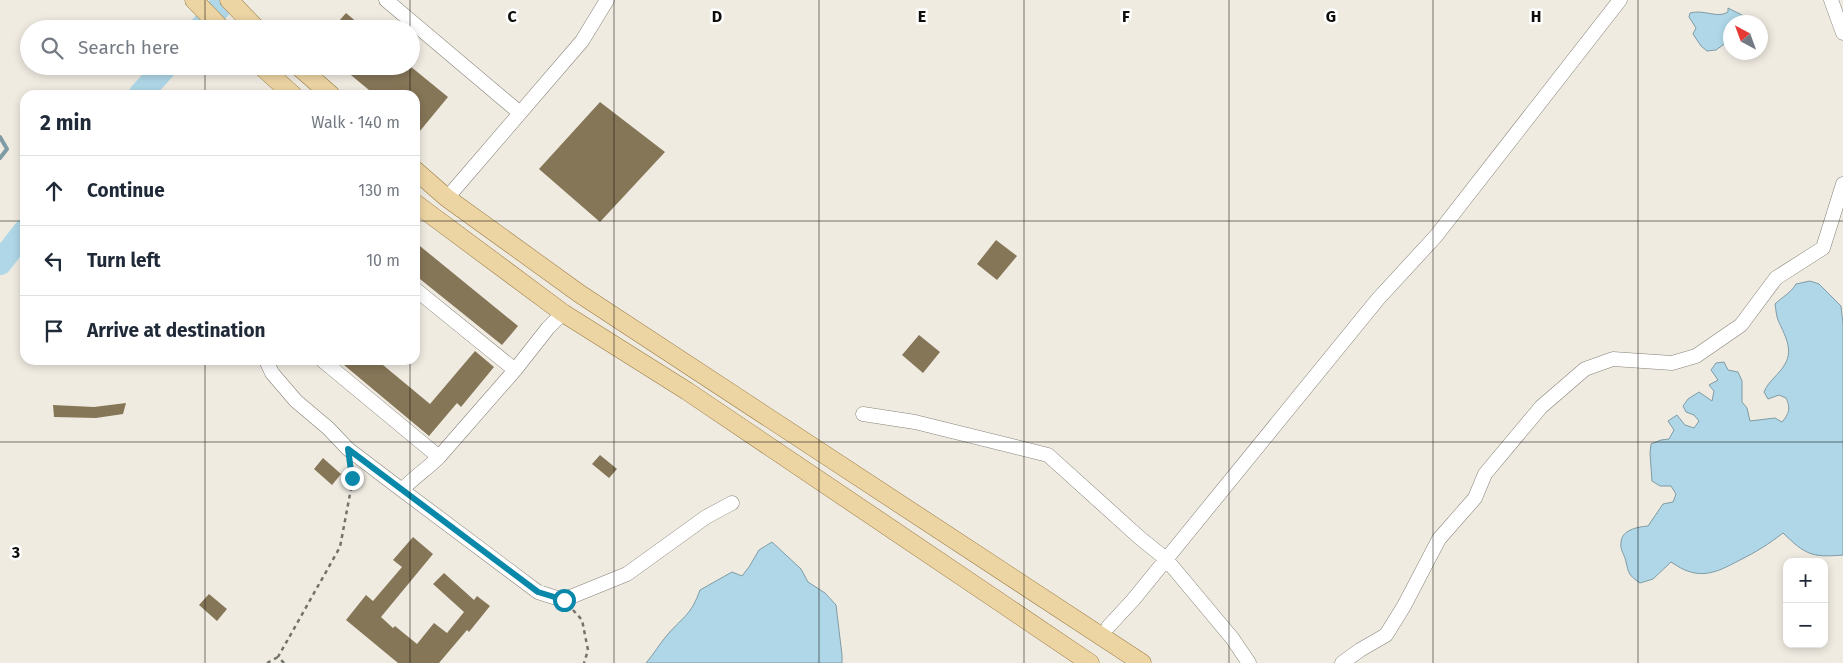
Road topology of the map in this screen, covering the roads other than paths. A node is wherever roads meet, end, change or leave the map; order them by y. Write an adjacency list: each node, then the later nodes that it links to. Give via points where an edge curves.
1 (194, 0): 7 (main road)
2 (229, 0): 8 (main road)
3 (386, 0): 9 (street)
4 (607, 0): 16 (street, via 582,41)
5 (1620, 0): 30 (street, via 1436,236 1378,300)
6 (1831, 0): 11 (street)
7 (213, 20)
8 (248, 20)
9 (410, 20)
10 (420, 29): 16 (street)
11 (1843, 33)
12 (271, 75): 14 (main road)
13 (308, 75): 15 (main road)
14 (287, 90)
15 (325, 90)
16 (520, 113): 19 (street)
17 (420, 174): 19 (main road)
18 (1843, 184): 35 (street, via 1823,248 1776,278 1741,325 1696,356 1672,363 1613,359 1585,370 1541,408 1485,474 1475,498 1439,539 1386,635)
19 (447, 198): 33 (main road, via 580,294)
20 (420, 207): 22 (main road)
21 (420, 292): 25 (street)
22 (563, 313): 25 (street); 32 (main road, via 687,392)
23 (268, 365): 28 (street, via 296,400 348,449)
24 (328, 365): 27 (street)
25 (515, 370): 27 (street)
26 (864, 414): 30 (street, via 915,422 1048,455)
27 (439, 457): 28 (street)
28 (402, 490): 29 (street, via 538,592 564,600 627,574 706,517)
29 (732, 503)
30 (1166, 559): 31 (street); 34 (street)
31 (1108, 627)
32 (1090, 663)
33 (1142, 663)
34 (1249, 663)
35 (1342, 663)

